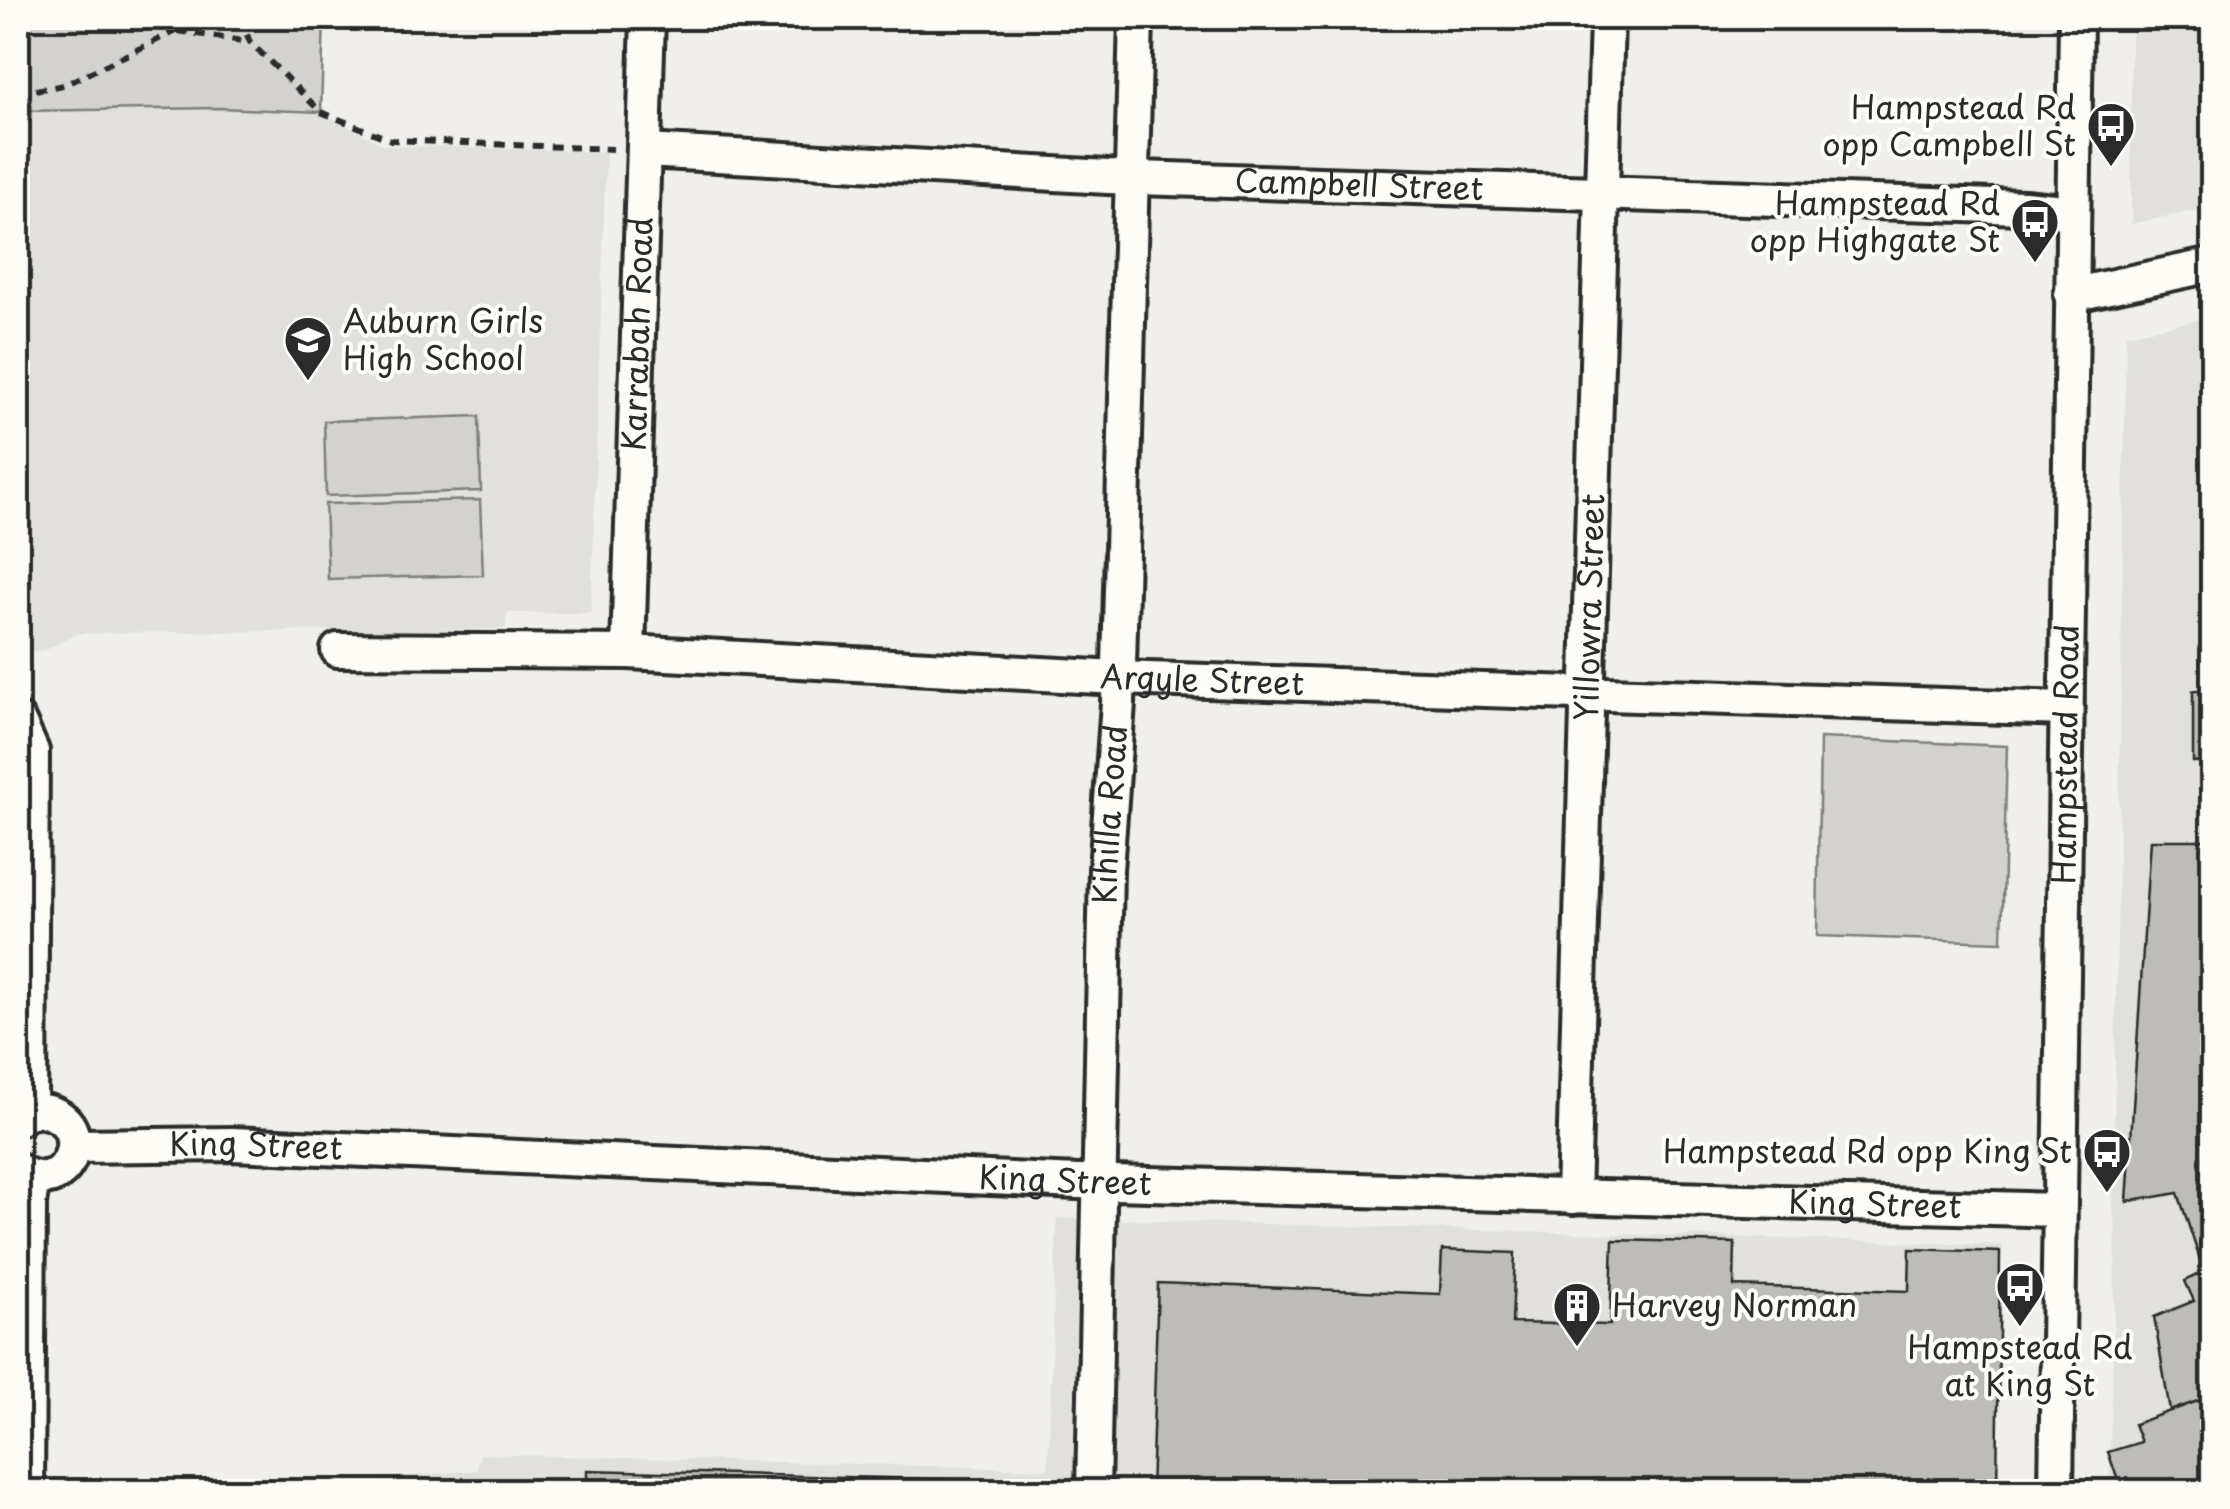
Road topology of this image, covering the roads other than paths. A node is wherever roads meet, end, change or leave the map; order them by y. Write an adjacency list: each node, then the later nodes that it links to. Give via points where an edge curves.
1 (648, 18): 5 (street, Karrabah Road)
2 (1136, 18): 6 (street, Kihilla Road)
3 (1608, 18): 7 (street, Yillowra Street)
4 (2076, 18): 8 (street, Hampstead Road)
5 (645, 150): 6 (street, Campbell Street); 12 (street, Karrabah Road)
6 (1133, 178): 7 (street, Campbell Street); 13 (street, Kihilla Road)
7 (1602, 192): 8 (street, Campbell Street); 14 (street, Yillowra Street)
8 (2073, 212): 10 (street, Hampstead Road)
9 (2212, 265): 10 (street)
10 (2071, 295): 15 (street, Hampstead Road)
11 (338, 650): 12 (street, Argyle Street)
12 (628, 652): 13 (street, Argyle Street)
13 (1118, 678): 14 (street, Argyle Street); 20 (street, Kihilla Road, via 1106,870)
14 (1587, 692): 15 (street, Argyle Street); 21 (street, Yillowra Street)
15 (2066, 709): 22 (street, Hampstead Road)
16 (18, 720): 17 (street, via 32,751)
17 (24, 1116): 18 (street, via 60,1118)
18 (74, 1146): 19 (street, via 60,1172 42,1179); 20 (street, King Street, via 232,1144)
19 (25, 1174): 23 (street)
20 (1100, 1182): 21 (street, King Street); 24 (street, Kihilla Road)
21 (1573, 1197): 22 (street, King Street)
22 (2058, 1210): 25 (street, Hampstead Road)
23 (27, 1492)
24 (1094, 1492)
25 (2056, 1492)

